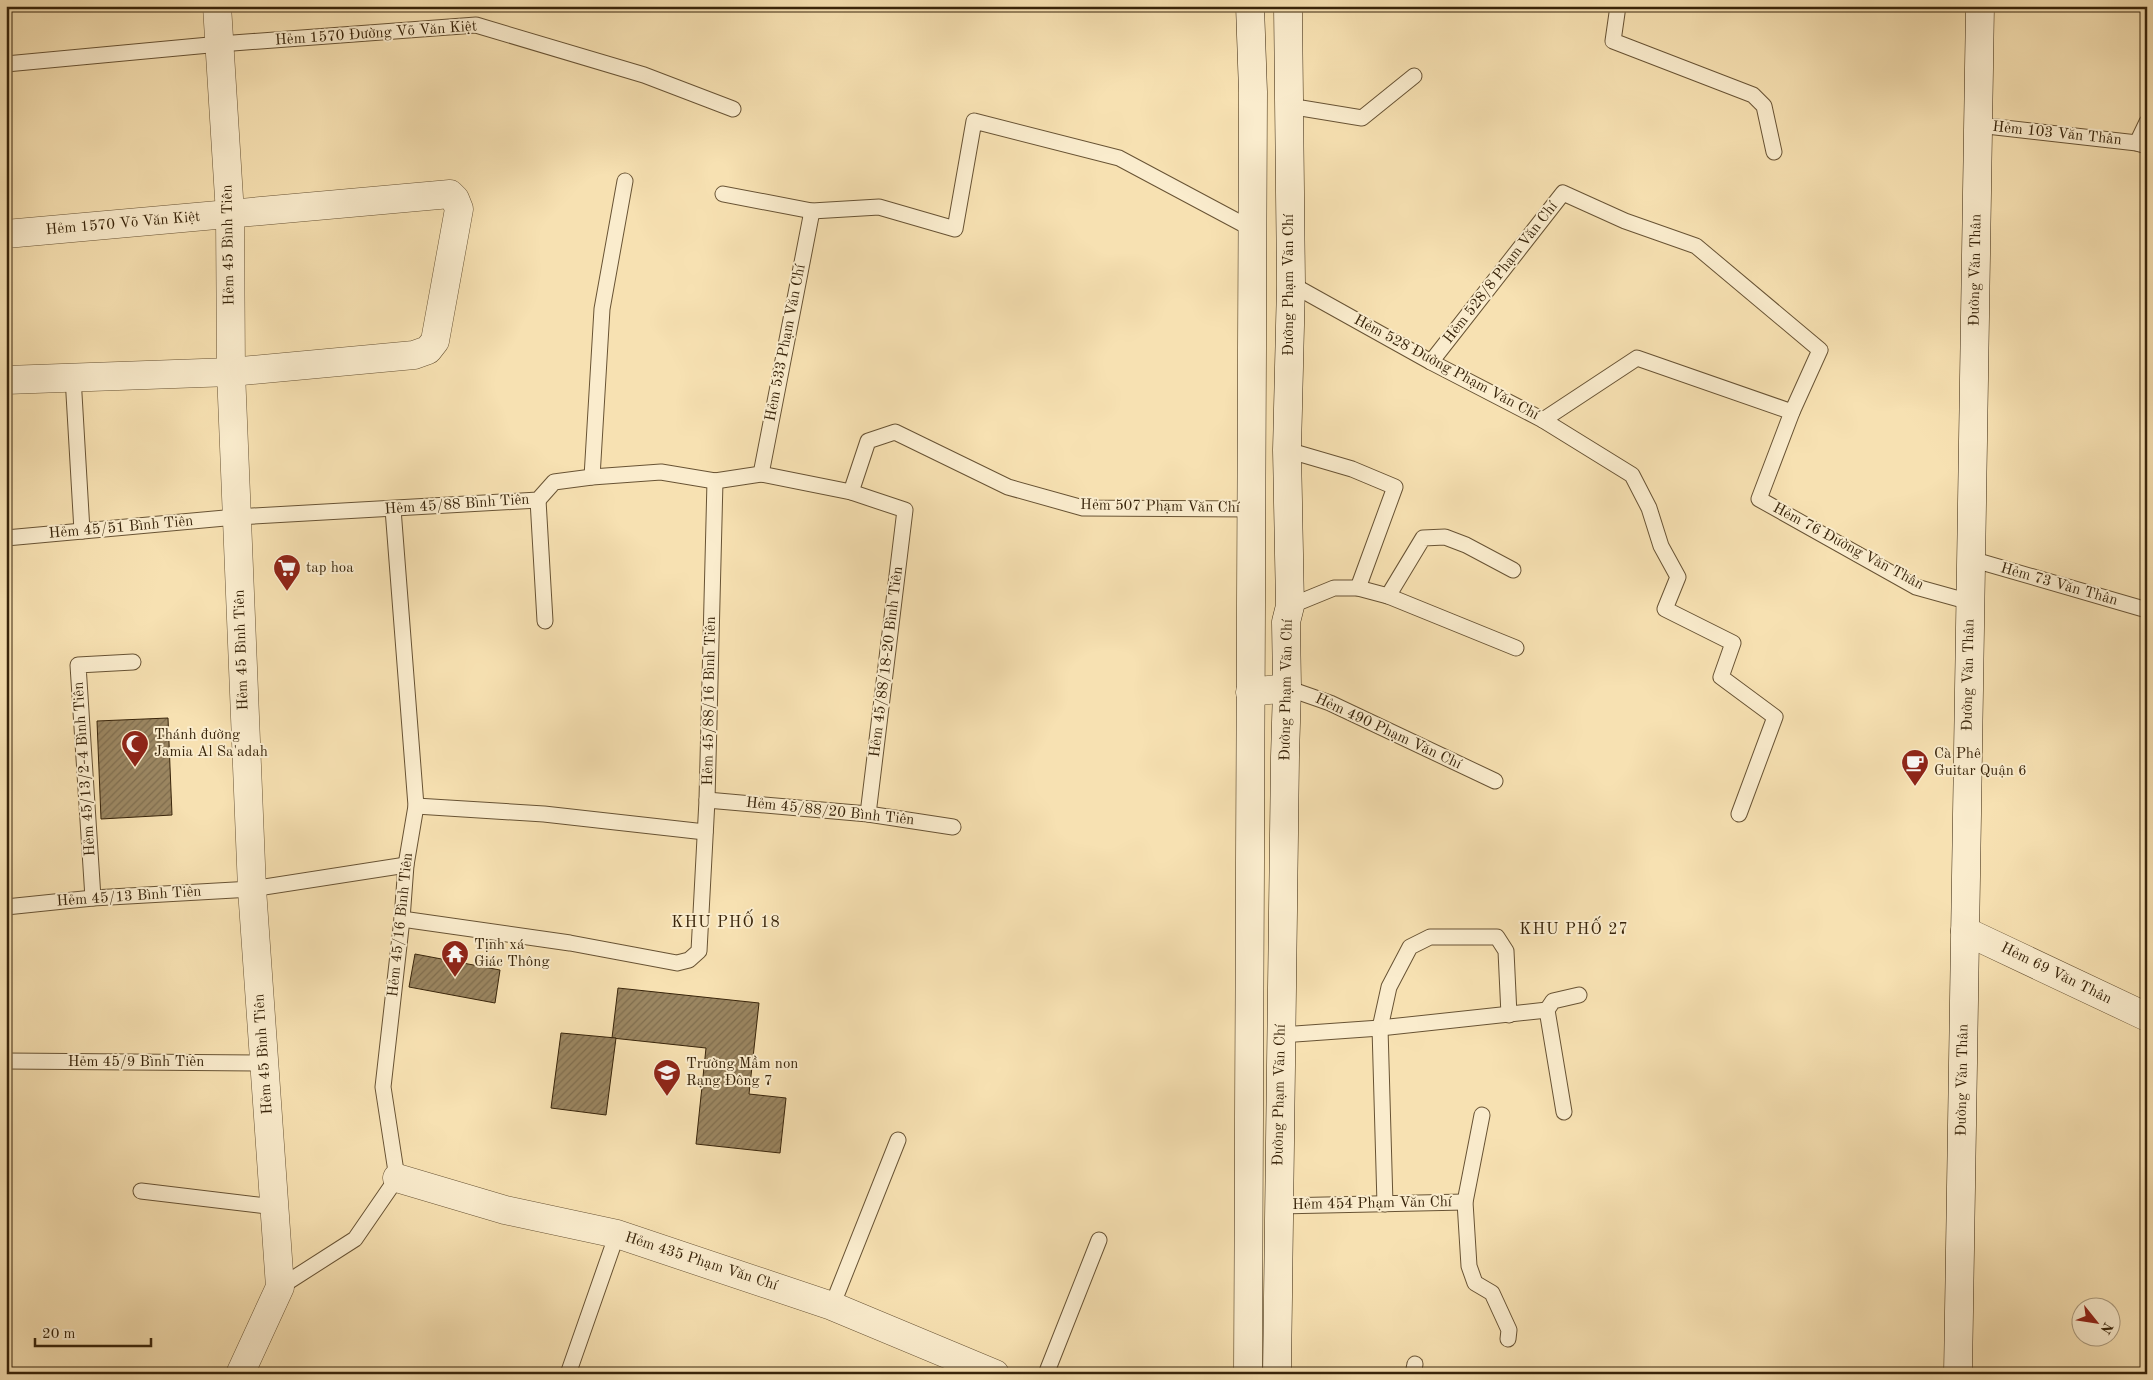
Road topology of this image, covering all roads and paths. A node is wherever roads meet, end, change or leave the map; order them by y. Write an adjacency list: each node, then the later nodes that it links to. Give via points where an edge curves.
1 (216, 6): 6 (street, Hẻm 45 Bình Tiên)
2 (1250, 6): 19 (street, Đường Phạm Văn Chí)
3 (1288, 6): 9 (street, Đường Phạm Văn Chí)
4 (1618, 6): 14 (lane, via 1613,41 1754,95 1764,106)
5 (1980, 6): 12 (street, Đường Văn Thân)
6 (220, 44): 7 (lane, Hẻm 1570 Đường Võ Văn Kiệt); 10 (lane, Hẻm 1570 Đường Võ Văn Kiệt, via 476,24 644,75); 18 (street, Hẻm 45 Bình Tiên)
7 (6, 64)
8 (1414, 76): 9 (lane, via 1362,118)
9 (1289, 106): 21 (street, Đường Phạm Văn Chí)
10 (733, 109)
11 (2147, 122): 13 (lane, Hẻm 103 Văn Thân)
12 (1978, 125): 13 (lane, Hẻm 103 Văn Thân); 40 (street, Đường Văn Thân)
13 (2142, 145)
14 (1774, 152)
15 (625, 181): 30 (lane, via 602,309)
16 (723, 194): 17 (lane)
17 (812, 211): 19 (lane, via 880,207 955,229 974,121 1119,158); 29 (lane, Hẻm 533 Phạm Văn Chí)
18 (230, 214): 20 (street, Hẻm 1570 Võ Văn Kiệt); 23 (street, Hẻm 45 Bình Tiên); 23 (street, Hẻm 1570 Võ Văn Kiệt, via 450,194 458,209 434,341 428,350 414,355)
19 (1252, 229): 35 (street, Đường Phạm Văn Chí)
20 (6, 234)
21 (1291, 284): 22 (lane, Hẻm 528 Đường Phạm Văn Chí); 28 (street, Đường Phạm Văn Chí)
22 (1431, 362): 26 (lane, Hẻm 528/8 Phạm Văn Chí, via 1563,193 1625,221 1696,246 1820,350); 27 (lane, Hẻm 528 Đường Phạm Văn Chí)
23 (231, 372): 24 (street); 37 (street, Hẻm 45 Bình Tiên)
24 (73, 377): 25 (street); 38 (lane)
25 (6, 380)
26 (1792, 412): 27 (lane, Hẻm 528 Đường Phạm Văn Chí, via 1637,358); 44 (lane, Hẻm 76 Đường Văn Thân, via 1759,499 1916,587)
27 (1543, 420): 56 (lane, via 1632,475 1649,508 1661,546 1678,577 1665,609 1733,643 1721,677 1775,717)
28 (1286, 450): 42 (lane, via 1352,469 1394,487); 45 (street, Đường Phạm Văn Chí)
29 (761, 474): 31 (lane, Hẻm 45/88 Bình Tiên); 32 (lane, Hẻm 45/88 Bình Tiên)
30 (592, 476): 31 (lane, Hẻm 45/88 Bình Tiên, via 662,472); 33 (lane, Hẻm 45/88 Bình Tiên, via 554,482)
31 (715, 481): 53 (lane, Hẻm 45/88/16 Bình Tiên)
32 (851, 492): 35 (lane, Hẻm 507 Phạm Văn Chí, via 868,441 895,432 1008,487 1083,508); 36 (lane, Hẻm 45/88 Bình Tiên)
33 (538, 500): 34 (lane, Hẻm 45/88 Bình Tiên); 47 (lane)
34 (393, 509): 37 (lane, Hẻm 45/88 Bình Tiên); 54 (lane, Hẻm 45/16 Bình Tiên)
35 (1252, 509): 51 (street, Đường Phạm Văn Chí)
36 (905, 510): 55 (lane, Hẻm 45/88/18-20 Bình Tiên)
37 (236, 517): 38 (lane, Hẻm 45/51 Bình Tiên); 60 (street, Hẻm 45 Bình Tiên)
38 (82, 531): 39 (lane, Hẻm 45/51 Bình Tiên)
39 (6, 538)
40 (1971, 560): 44 (street, Đường Văn Thân); 46 (lane, Hẻm 73 Văn Thân)
41 (1513, 570): 43 (lane, via 1445,537 1423,538)
42 (1358, 588): 43 (lane); 45 (lane, via 1334,588)
43 (1388, 596): 48 (lane)
44 (1970, 602): 64 (street, Đường Văn Thân)
45 (1290, 606): 50 (street, Đường Phạm Văn Chí, via 1286,622)
46 (2147, 610)
47 (545, 621)
48 (1516, 648)
49 (133, 662): 61 (lane, Hẻm 45/13/2-4 Bình Tiên, via 78,664)
50 (1287, 688): 51 (street, Hẻm 490 Phạm Văn Chí); 52 (lane, Hẻm 490 Phạm Văn Chí, via 1330,703); 70 (street, Đường Phạm Văn Chí)
51 (1250, 692): 91 (street, Đường Phạm Văn Chí)
52 (1496, 781)
53 (707, 800): 55 (lane, Hẻm 45/88/20 Bình Tiên); 58 (lane, Hẻm 45/88/16 Bình Tiên)
54 (416, 806): 58 (lane, via 544,814); 59 (lane, Hẻm 45/16 Bình Tiên)
55 (868, 814): 57 (lane, Hẻm 45/88/20 Bình Tiên)
56 (1739, 814)
57 (953, 827)
58 (705, 832): 63 (lane, Hẻm 45/88/16 Bình Tiên, via 699,951 689,960 677,963)
59 (406, 865): 60 (lane, Hẻm 45/13 Bình Tiên); 63 (lane, Hẻm 45/16 Bình Tiên)
60 (252, 889): 61 (lane, Hẻm 45/13 Bình Tiên); 72 (street, Hẻm 45 Bình Tiên)
61 (93, 898): 62 (lane, Hẻm 45/13 Bình Tiên)
62 (6, 907)
63 (402, 918): 76 (lane, Hẻm 45/16 Bình Tiên, via 383,1087)
64 (1966, 931): 68 (street, Hẻm 69 Văn Thân); 93 (street, Đường Văn Thân)
65 (1579, 995): 66 (lane, via 1553,1001)
66 (1547, 1010): 67 (lane); 73 (lane)
67 (1509, 1015): 69 (lane); 69 (lane, via 1506,951 1497,937 1430,937 1410,947 1389,987)
68 (2147, 1018)
69 (1380, 1028): 70 (lane); 79 (lane)
70 (1281, 1035): 80 (street, Đường Phạm Văn Chí)
71 (6, 1061): 72 (lane, Hẻm 45/9 Bình Tiên)
72 (265, 1062): 81 (street, Hẻm 45 Bình Tiên)
73 (1564, 1112)
74 (1482, 1115): 78 (lane)
75 (898, 1140): 85 (lane)
76 (397, 1178): 82 (street, Hẻm 435 Phạm Văn Chí, via 505,1210); 84 (lane, via 355,1239)
77 (141, 1191): 81 (lane)
78 (1465, 1202): 79 (lane, Hẻm 454 Phạm Văn Chí); 86 (lane, via 1469,1266 1474,1283 1492,1293 1509,1330)
79 (1385, 1204): 80 (lane, Hẻm 454 Phạm Văn Chí)
80 (1279, 1206): 92 (street, Đường Phạm Văn Chí)
81 (275, 1207): 84 (street, Hẻm 45 Bình Tiên)
82 (617, 1234): 85 (street, Hẻm 435 Phạm Văn Chí); 88 (lane)
83 (1099, 1240): 90 (lane)
84 (280, 1287): 87 (street, Hẻm 45 Bình Tiên)
85 (832, 1306): 89 (street, Hẻm 435 Phạm Văn Chí)
86 (1508, 1339)
87 (240, 1374)
88 (568, 1374)
89 (995, 1374)
90 (1046, 1374)
91 (1248, 1374)
92 (1277, 1374)
93 (1958, 1374)

